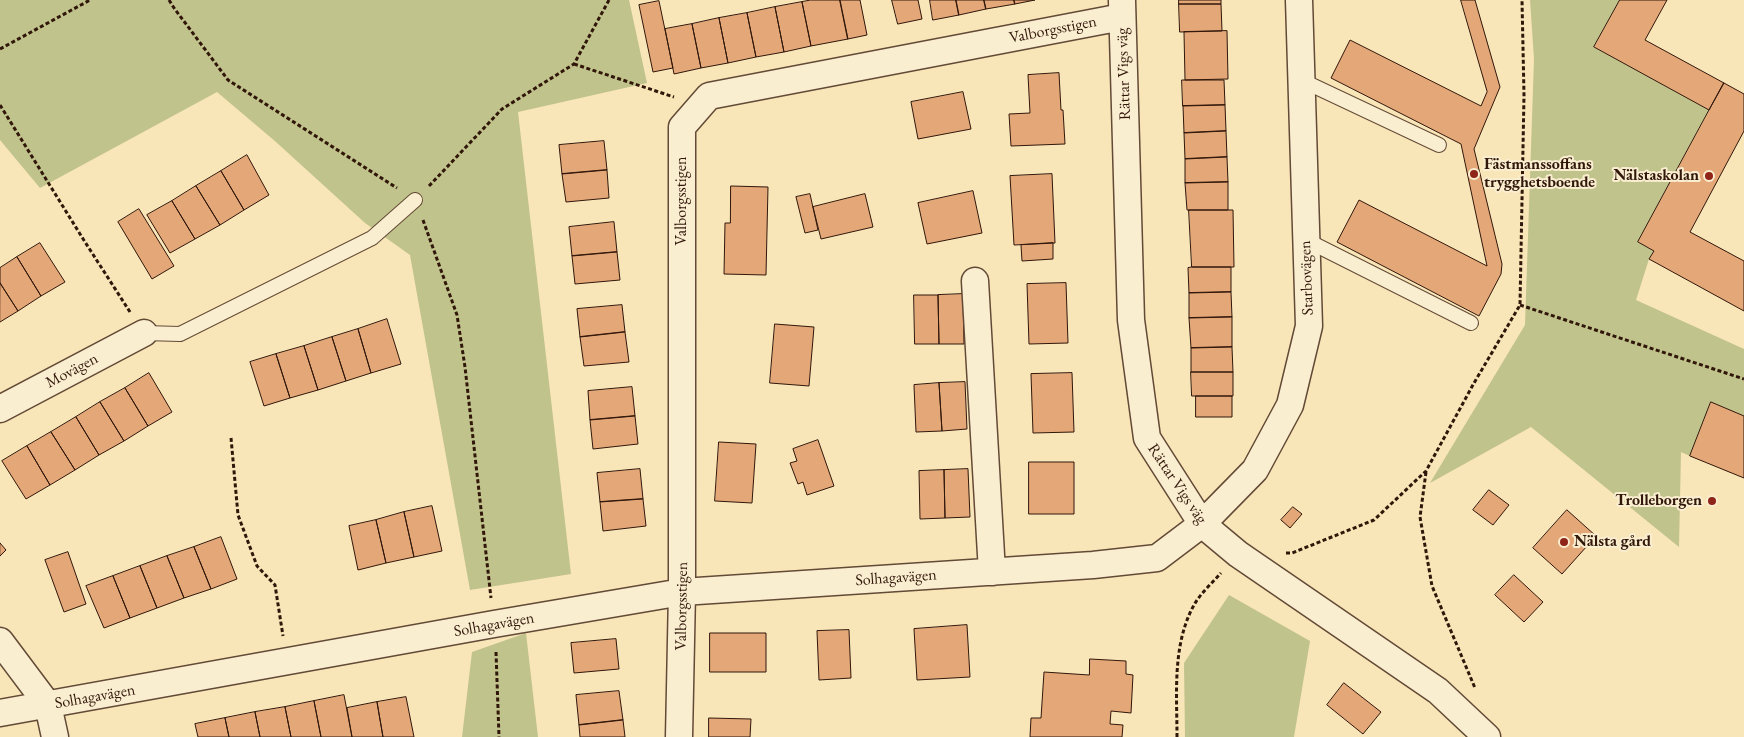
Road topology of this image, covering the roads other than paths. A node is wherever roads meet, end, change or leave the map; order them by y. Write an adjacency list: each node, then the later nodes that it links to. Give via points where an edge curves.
1 (1299, 0): 3 (street, Starbovägen)
2 (1122, 8): 11 (street, Rättar Vigs väg, via 1131,320 1147,438); 13 (street, Valborgsstigen, via 709,96 682,127)
3 (1301, 80): 4 (lane); 6 (street, Starbovägen)
4 (1439, 145)
5 (415, 200): 9 (lane, via 372,238 180,334)
6 (1306, 240): 8 (lane); 11 (street, Starbovägen, via 1309,326 1290,405 1255,470)
7 (975, 282): 12 (street)
8 (1471, 323)
9 (144, 333): 10 (street, Movägen)
10 (0, 409)
11 (1202, 524): 12 (street, Solhagavägen, via 1157,558); 19 (street, Rättar Vigs väg, via 1238,554 1438,691)
12 (992, 572): 13 (street, Solhagavägen)
13 (682, 592): 15 (street, Solhagavägen); 18 (street, Valborgsstigen)
14 (0, 641): 15 (street)
15 (48, 705): 16 (street, Solhagavägen); 17 (street)
16 (0, 713)
17 (55, 737)
18 (679, 737)
19 (1487, 737)

